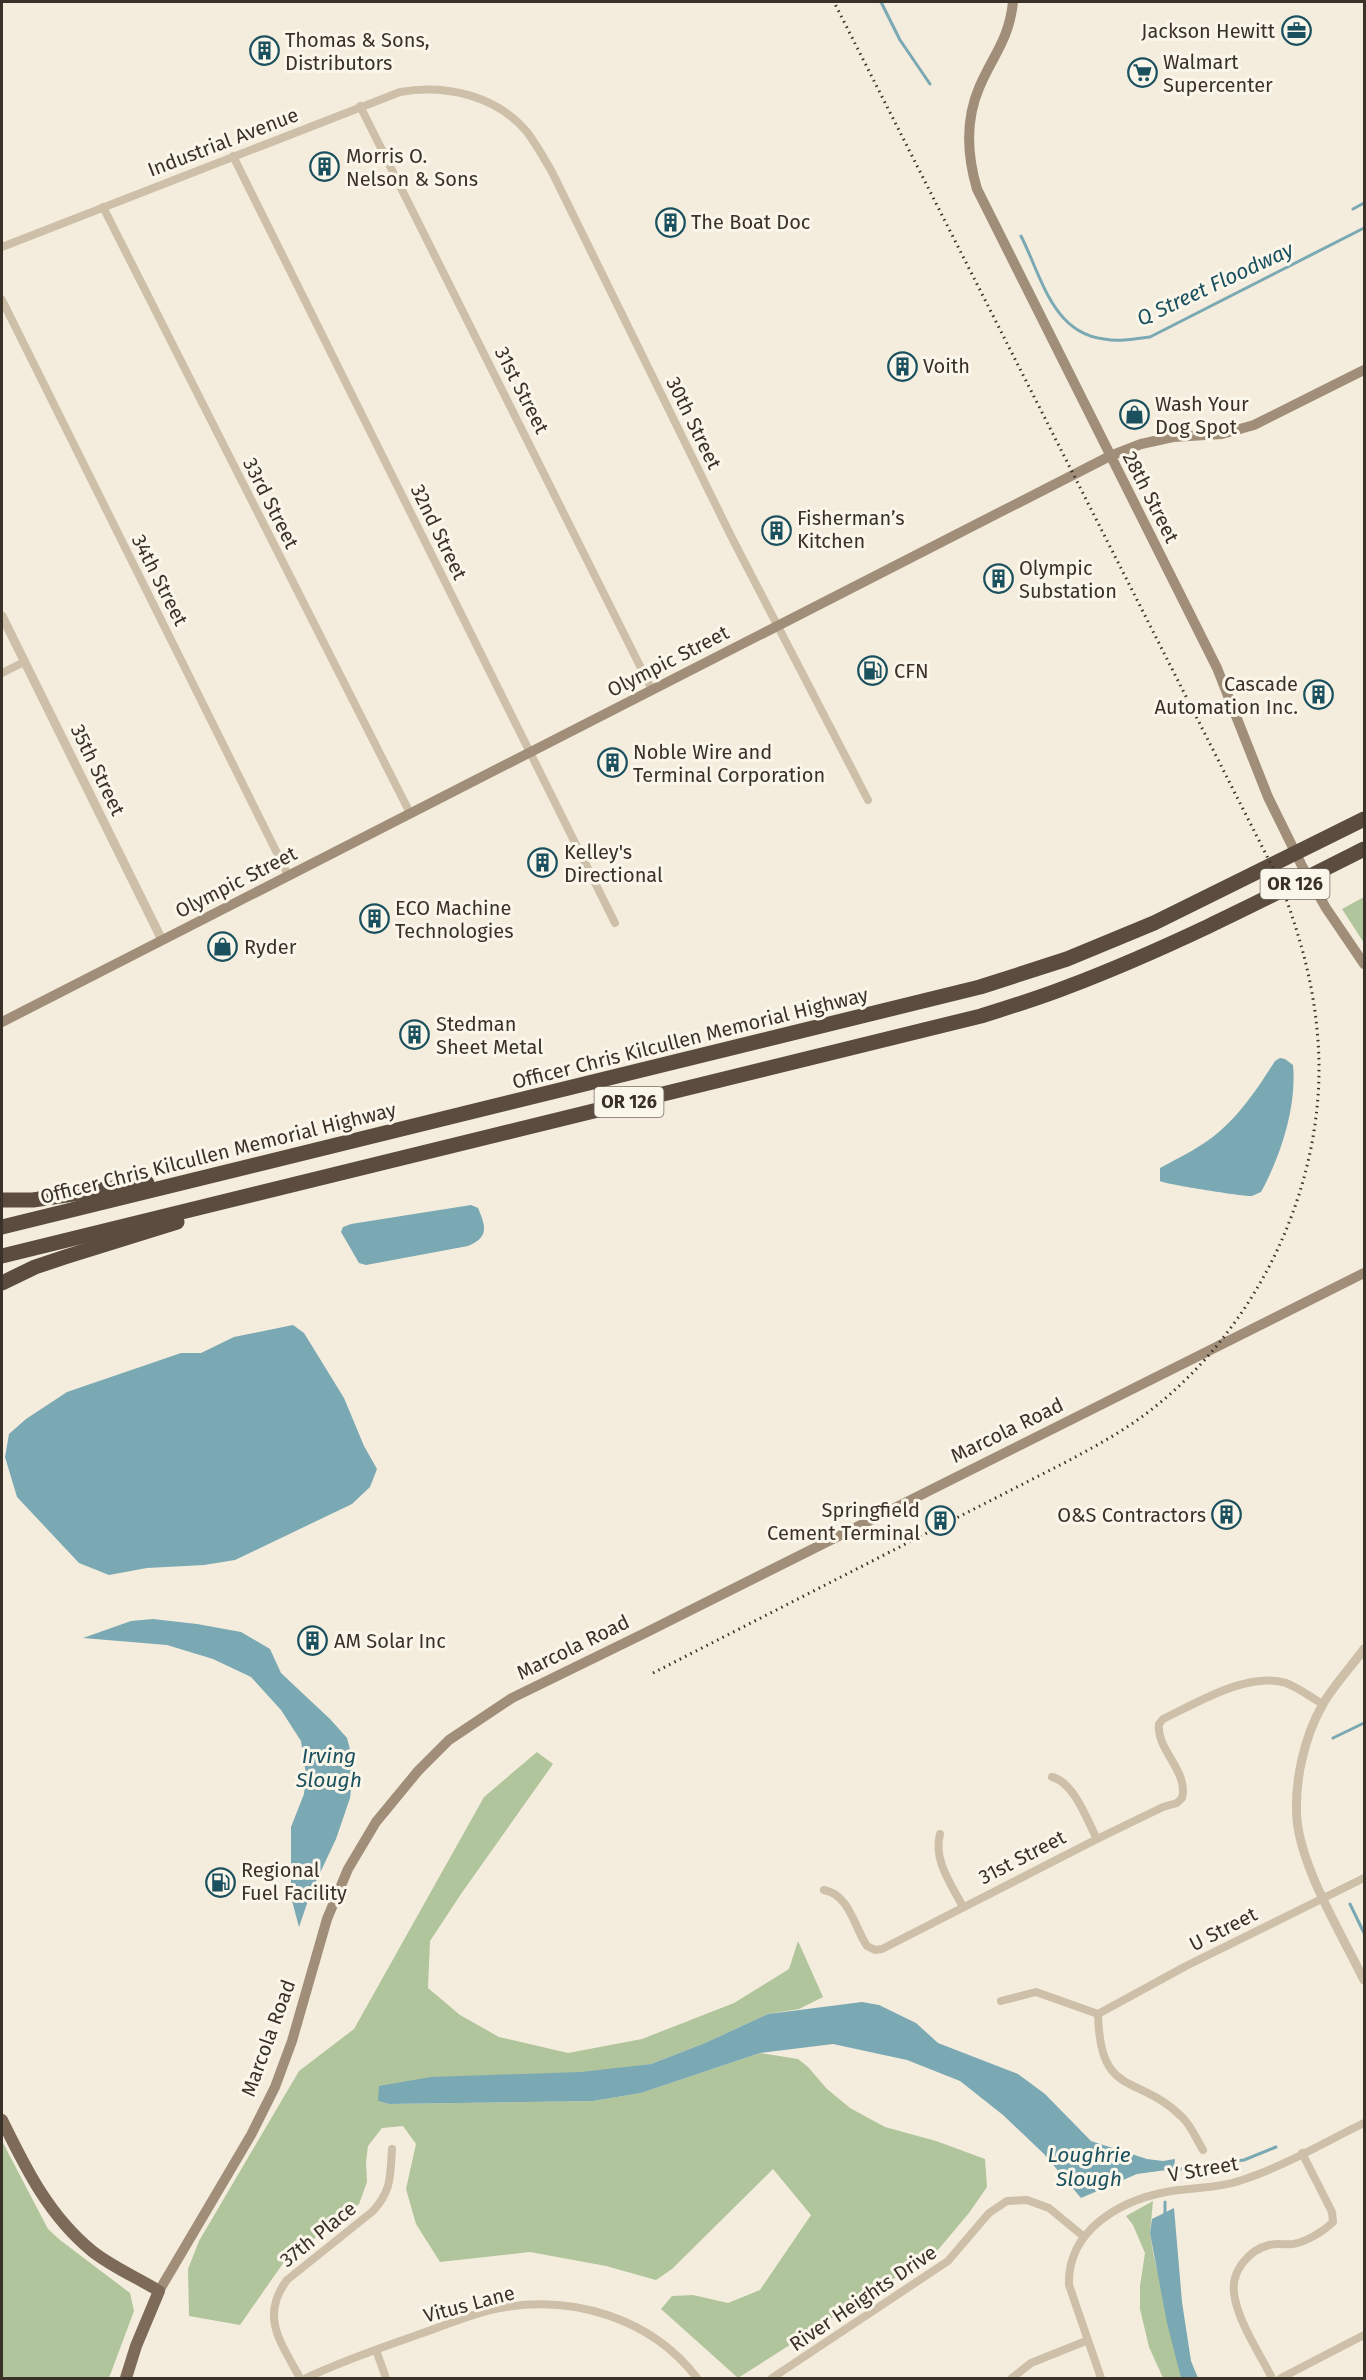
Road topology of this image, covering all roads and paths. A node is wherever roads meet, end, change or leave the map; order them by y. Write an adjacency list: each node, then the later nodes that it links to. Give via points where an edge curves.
1 (1013, 2): 9 (main road, 28th Street, via 1004,41 972,107 968,129 971,168 987,213)
2 (460, 92): 3 (street, Industrial Avenue, via 418,89); 11 (street, 30th Street, via 490,103 510,117 538,149)
3 (360, 106): 4 (street, Industrial Avenue); 14 (street, 31st Street)
4 (233, 156): 5 (street, Industrial Avenue); 15 (street, 32nd Street)
5 (103, 207): 6 (street, Industrial Avenue); 17 (street, 33rd Street)
6 (2, 247)
7 (2, 300): 20 (street, 34th Street)
8 (1365, 370): 9 (main road, Olympic Street, via 1254,425 1222,434 1173,436)
9 (1110, 456): 11 (main road, Olympic Street); 23 (main road, 28th Street, via 1217,668 1268,797 1302,866 1326,909)
10 (2, 616): 12 (street, 35th Street)
11 (779, 625): 14 (main road, Olympic Street); 16 (street, 30th Street)
12 (24, 662): 13 (street); 22 (street, 35th Street)
13 (2, 673)
14 (652, 690): 15 (main road, Olympic Street)
15 (530, 752): 17 (main road, Olympic Street); 21 (street, 32nd Street)
16 (868, 800)
17 (410, 813): 20 (main road, Olympic Street)
18 (1365, 819): 25 (highway, Officer Chris Kilcullen Memorial Highway / OR 126, via 1154,923 1067,959 980,987)
19 (1365, 849): 26 (highway, OR 126, via 1156,951 1066,988 981,1016)
20 (288, 875): 22 (main road, Olympic Street)
21 (615, 923)
22 (162, 940): 24 (main road, Olympic Street)
23 (1365, 964)
24 (2, 1022)
25 (248, 1167): 27 (highway, via 33,1200); 28 (highway, Officer Chris Kilcullen Memorial Highway / OR 126)
26 (292, 1184): 29 (highway, OR 126); 31 (highway, via 65,1257)
27 (2, 1200)
28 (2, 1227)
29 (2, 1256)
30 (1365, 1272): 50 (main road, Marcola Road, via 512,1698 449,1740 376,1822 348,1869 327,1918 275,2087)
31 (2, 1284)
32 (1365, 1649): 33 (street)
33 (1323, 1704): 36 (street, 31st Street, via 1286,1683 1261,1681 1230,1687 1163,1719 1159,1724 1160,1736 1183,1783 1182,1798); 39 (street, via 1303,1755 1297,1820 1307,1861)
34 (1052, 1777): 36 (street, 31st Street, via 1071,1790)
35 (940, 1834): 40 (street, 31st Street, via 939,1861)
36 (1097, 1839): 40 (street, 31st Street)
37 (1365, 1878): 39 (street, U Street)
38 (824, 1890): 40 (street, 31st Street, via 843,1900 863,1941 875,1950)
39 (1323, 1898): 41 (street); 43 (street, U Street)
40 (963, 1907)
41 (1365, 1980)
42 (1001, 2001): 43 (street, via 1036,1992)
43 (1098, 2014): 47 (street, via 1098,2033 1107,2066 1117,2078 1163,2102 1185,2119)
44 (2, 2120): 50 (main road, via 33,2182 67,2229 94,2253)
45 (1365, 2123): 48 (street, V Street)
46 (392, 2149): 55 (street, 37th Place, via 390,2186 384,2198 287,2280 278,2292 273,2307 274,2324)
47 (1203, 2150)
48 (1302, 2153): 49 (street, V Street, via 1237,2182 1147,2196 1101,2219); 62 (street, via 1332,2212 1333,2222 1293,2244 1258,2248 1244,2261 1233,2291)
49 (1083, 2236): 52 (street, via 1068,2268 1069,2285); 59 (street, River Heights Drive, via 1049,2208 1027,2200 1006,2201 989,2213 948,2261)
50 (159, 2291): 54 (main road, Marcola Road)
51 (1365, 2335): 63 (street)
52 (1086, 2341): 60 (street, via 1048,2354); 61 (street)
53 (376, 2350): 56 (street, Vitus Lane); 57 (street); 58 (street, Vitus Lane, via 500,2308 562,2304 594,2309 638,2328 664,2346)
54 (126, 2379)
55 (300, 2379)
56 (306, 2379)
57 (386, 2379)
58 (697, 2379)
59 (772, 2379)
60 (1012, 2379)
61 (1101, 2379)
62 (1272, 2379)
63 (1281, 2379)

